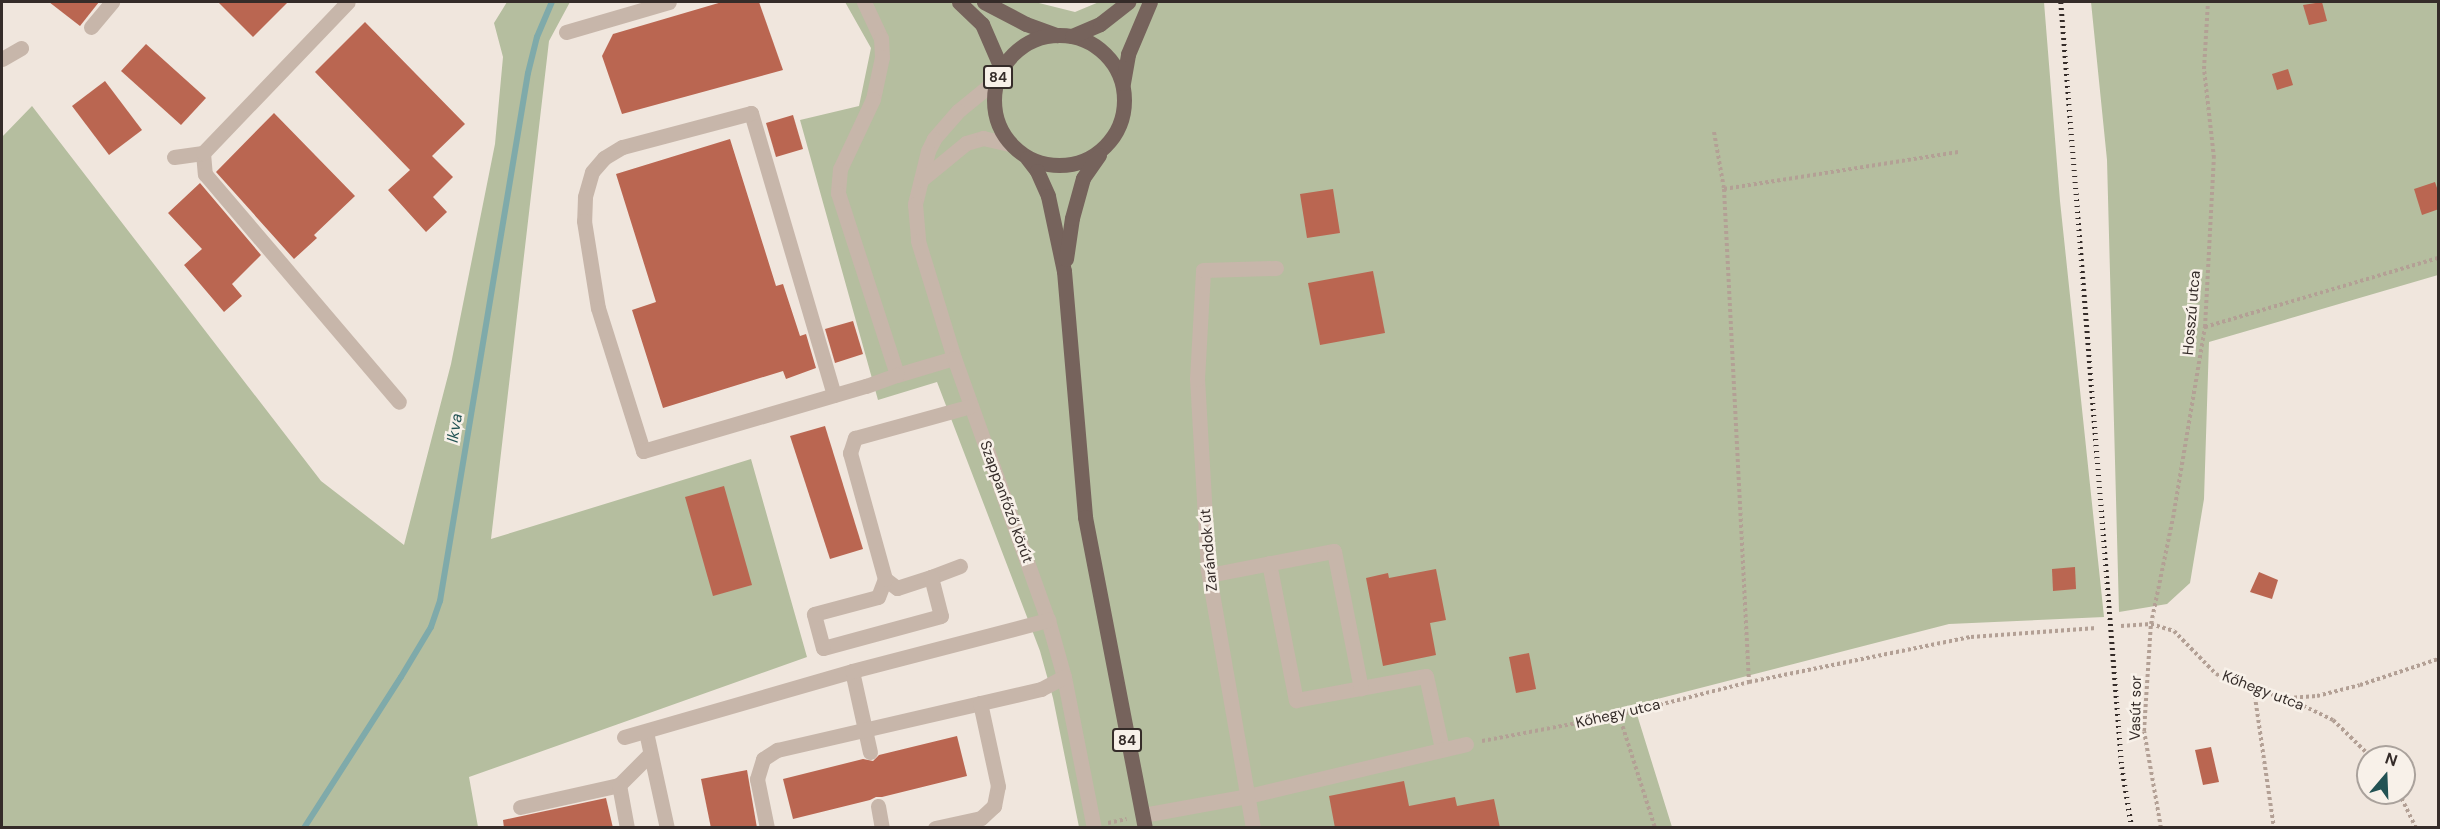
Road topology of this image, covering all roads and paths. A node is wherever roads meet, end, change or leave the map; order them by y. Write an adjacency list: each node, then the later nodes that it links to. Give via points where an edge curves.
1 (112, 2): 10 (lane)
2 (348, 2): 21 (lane)
3 (669, 2): 11 (lane)
4 (864, 2): 31 (lane, via 881,38 882,57 873,99 840,169 838,193)
5 (959, 2): 15 (main road, via 982,24)
6 (984, 2): 12 (main road, via 1026,24)
7 (1128, 2): 12 (main road, 84, via 1100,24)
8 (1150, 2): 16 (main road, 84, via 1128,54)
9 (2208, 2): 29 (path, Hosszú utca, via 2204,69 2214,158)
10 (91, 27)
11 (566, 32)
12 (1066, 36): 15 (main road, 84, via 1035,39 1020,48); 16 (main road, via 1101,50)
13 (21, 48): 14 (lane)
14 (2, 59)
15 (999, 74): 18 (main road, 84, via 994,112); 24 (lane, Szappanfőző körút, via 947,122 928,151)
16 (1123, 83): 19 (main road, 84, via 1125,102 1119,124)
17 (1714, 132): 25 (path)
18 (1010, 144): 23 (main road, 84); 24 (lane, via 982,138 966,143)
19 (1101, 151): 23 (main road, 84, via 1073,164 1043,164); 28 (main road, 84, via 1083,178 1072,218)
20 (1958, 152): 25 (path)
21 (203, 153): 22 (lane); 33 (lane, via 205,174)
22 (174, 157)
23 (1027, 158): 28 (main road, 84, via 1048,196)
24 (921, 180): 30 (lane, Szappanfőző körút, via 915,204 918,241)
25 (1724, 189): 47 (path)
26 (2439, 258): 29 (path)
27 (1276, 268): 37 (lane, Zarándok út, via 1203,270 1197,379)
28 (1065, 271): 66 (main road, 84, via 1085,517)
29 (2205, 327): 41 (path, Hosszú utca)
30 (954, 358): 31 (lane); 34 (lane, Szappanfőző körút)
31 (897, 375): 32 (lane)
32 (834, 395): 32 (lane, via 750,108 622,147 604,158 592,172 584,221 598,308 643,451)
33 (399, 402)
34 (971, 406): 39 (lane, via 855,438 849,453); 40 (lane, Szappanfőző körút)
35 (1269, 563): 37 (lane); 48 (lane, via 1296,700); 48 (lane, via 1334,551)
36 (960, 567): 38 (lane)
37 (1209, 575): 62 (lane, Zarándok út)
38 (931, 577): 39 (lane, via 897,588); 39 (lane, via 941,615 823,648 814,615 878,597)
39 (885, 579)
40 (1048, 620): 45 (lane); 46 (lane, Szappanfőző körút)
41 (2151, 624): 42 (path, Kőhegy utca); 49 (path, Kőhegy utca, via 2174,631 2216,674); 75 (path, Vasút sor, via 2144,731)
42 (2121, 626)
43 (2097, 628): 47 (path, Kőhegy utca, via 1971,637)
44 (2439, 659): 50 (path, via 2360,685 2317,696)
45 (852, 671): 53 (lane); 54 (lane)
46 (1064, 677): 51 (lane, via 1041,689); 67 (lane, Szappanfőző körút)
47 (1749, 682): 52 (path, Kőhegy utca)
48 (1361, 688): 58 (lane, via 1426,676)
49 (2254, 690): 50 (path, Kőhegy utca); 76 (path)
50 (2287, 698): 57 (path, Kőhegy utca, via 2333,720)
51 (980, 703): 53 (lane); 72 (lane, via 998,786 994,806 981,818)
52 (1618, 715): 56 (path, Kőhegy utca); 74 (path)
53 (865, 729): 59 (lane); 70 (lane, via 777,750 763,759 757,779)
54 (646, 732): 55 (lane); 60 (lane)
55 (624, 737)
56 (1466, 744): 58 (lane)
57 (2359, 745)
58 (1442, 749): 62 (lane)
59 (870, 752)
60 (650, 754): 61 (lane); 69 (lane)
61 (619, 785): 65 (lane); 68 (lane)
62 (1248, 796): 66 (lane); 73 (lane, Zarándok út)
63 (2405, 805): 77 (path)
64 (878, 806): 71 (lane)
65 (520, 807)
66 (1144, 821): 67 (path)
67 (1094, 827)
68 (627, 828)
69 (667, 828)
70 (767, 828)
71 (882, 828)
72 (935, 828)
73 (1253, 828)
74 (1655, 828)
75 (2161, 828)
76 (2274, 828)
77 (2416, 828)

